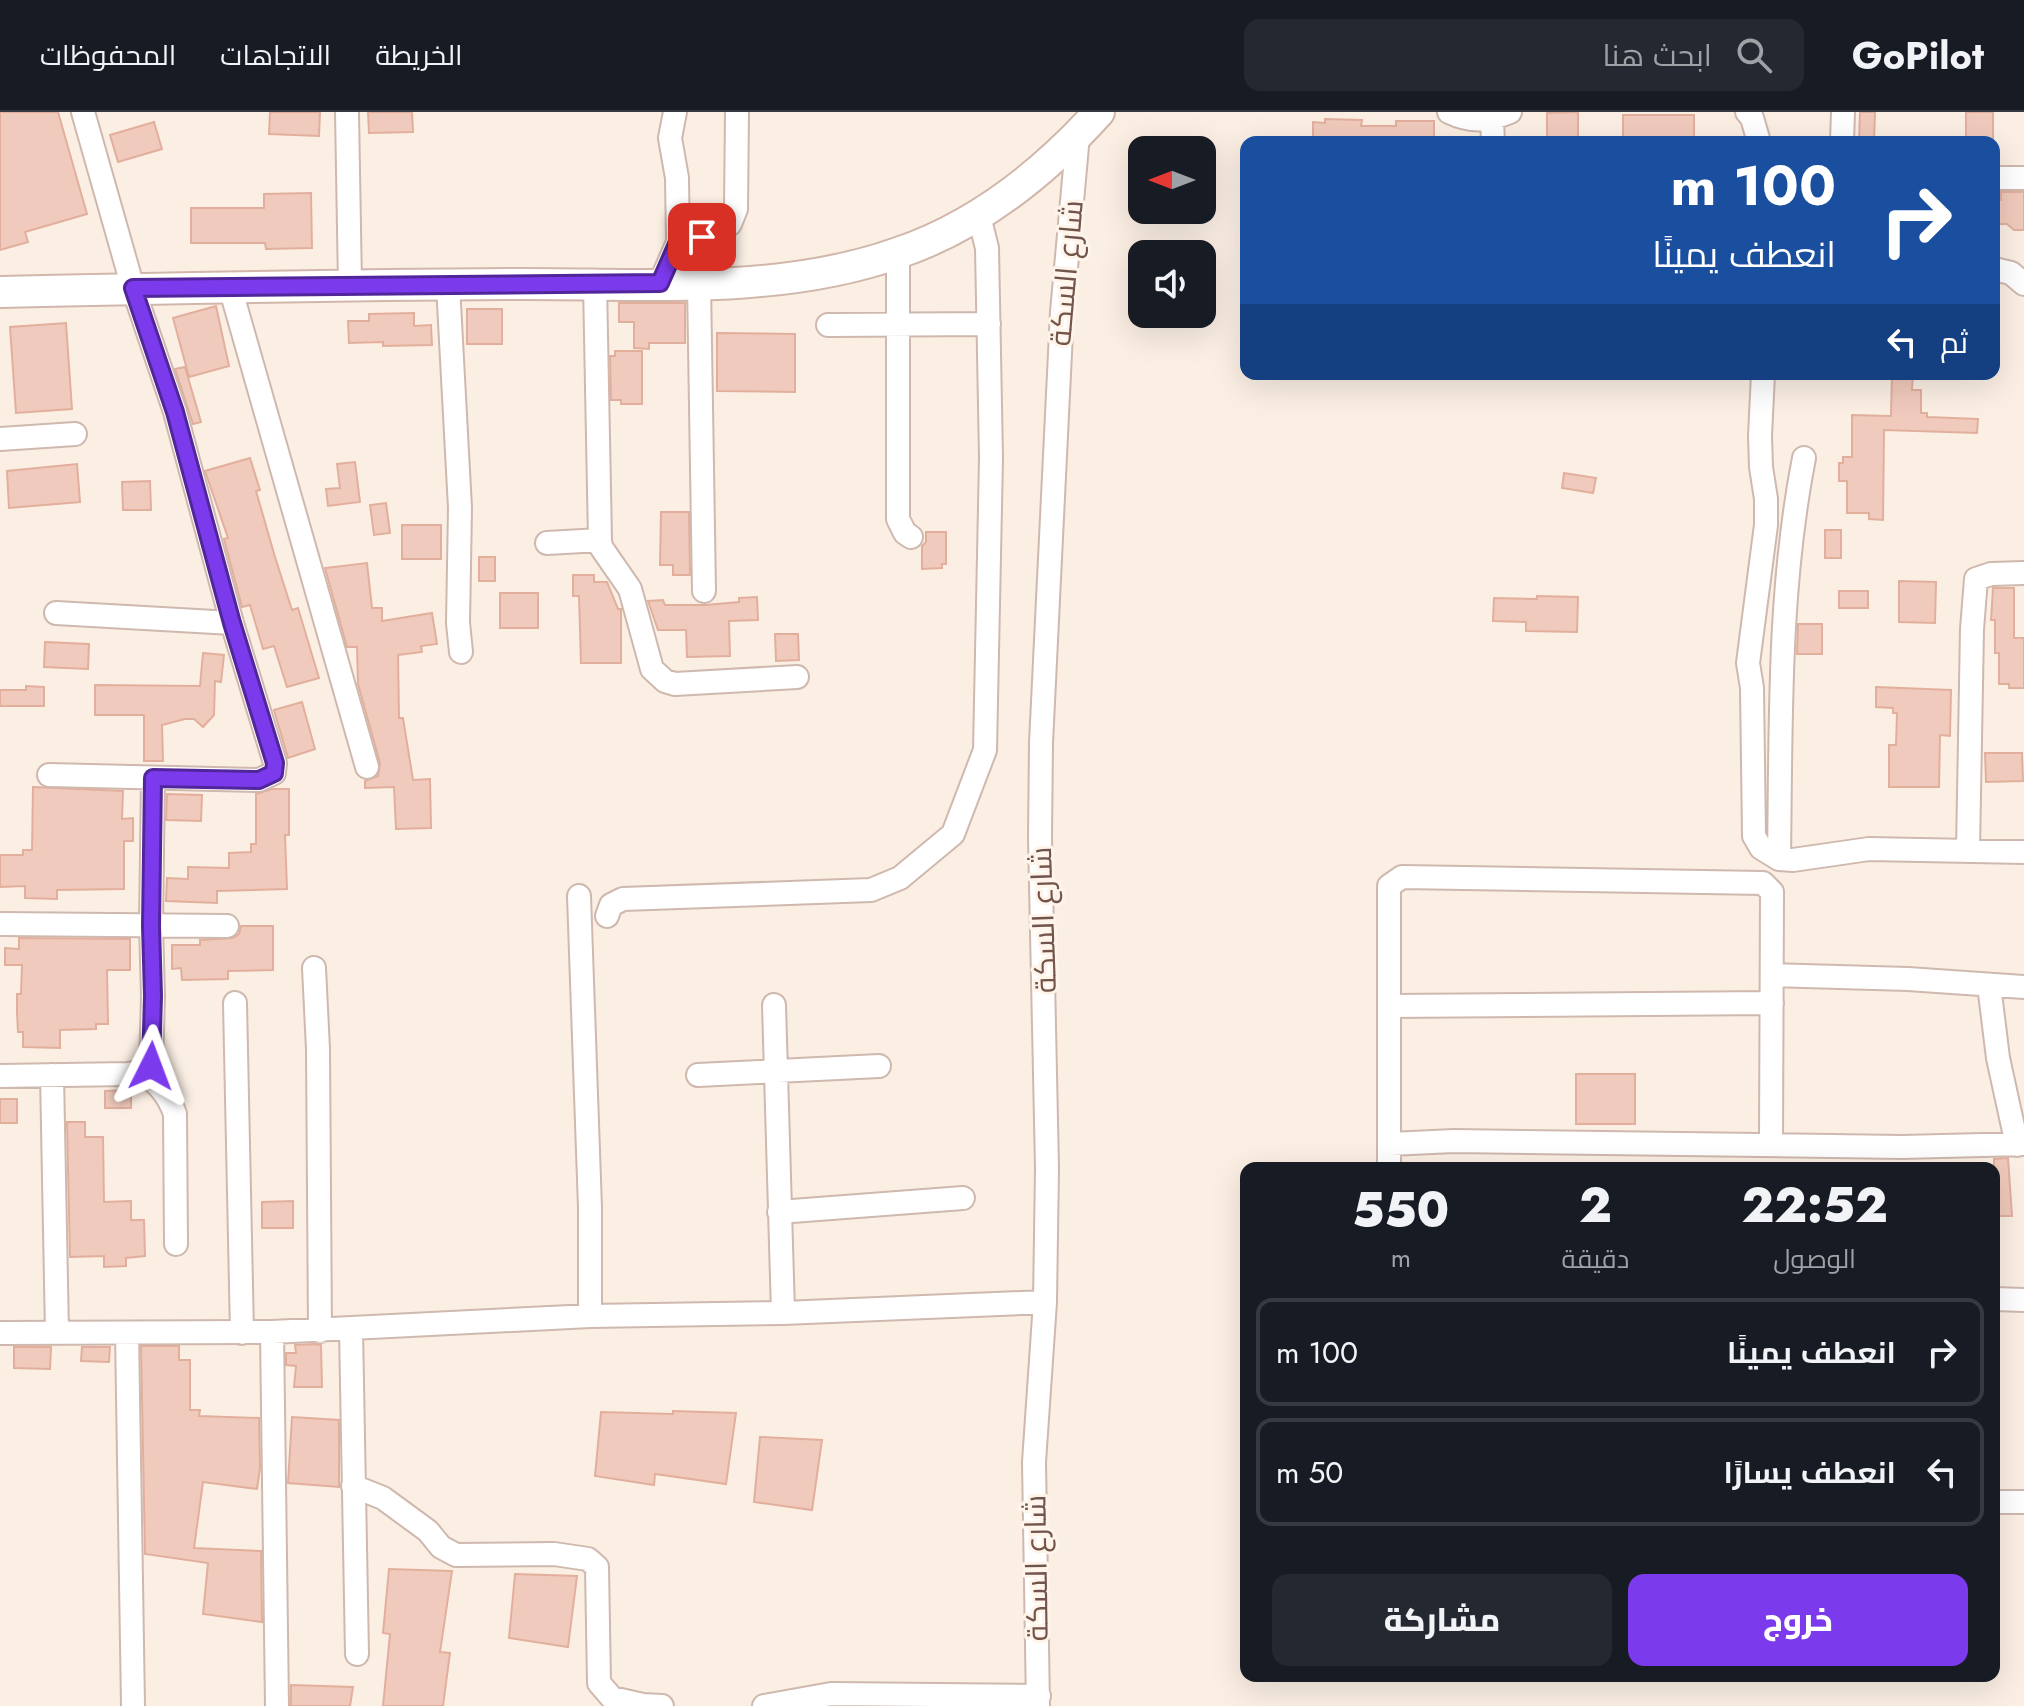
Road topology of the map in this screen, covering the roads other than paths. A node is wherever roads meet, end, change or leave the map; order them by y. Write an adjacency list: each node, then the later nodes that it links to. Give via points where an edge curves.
1 (83, 112): 26 (street)
2 (347, 112): 24 (street)
3 (675, 112): 16 (street, via 670,138)
4 (737, 112): 16 (street, via 736,209 730,224)
5 (1099, 112): 9 (main road)
6 (1449, 112): 10 (street)
7 (1747, 112): 11 (street)
8 (1843, 112): 12 (street)
9 (1078, 123): 15 (main road, via 1026,182); 82 (street, شارع السكة, via 1062,312 1041,743)
10 (1498, 125)
11 (1757, 136)
12 (1842, 136)
13 (2000, 178): 14 (street)
14 (2024, 178)
15 (979, 216): 17 (main road); 28 (street, via 987,248)
16 (678, 242): 19 (street)
17 (898, 253): 20 (main road, via 817,274); 30 (street)
18 (2000, 270): 22 (street)
19 (660, 283): 20 (main road); 21 (main road)
20 (699, 283): 41 (street)
21 (595, 284): 23 (main road); 36 (street)
22 (2024, 284)
23 (448, 285): 24 (main road); 44 (street, via 460,508)
24 (350, 286): 25 (main road)
25 (230, 287): 26 (main road); 48 (street)
26 (133, 288): 27 (main road); 43 (street, via 175,412)
27 (0, 292)
28 (989, 324): 30 (street); 55 (street, via 985,750 953,834 900,878 878,889 623,899 611,905)
29 (828, 325): 30 (street)
30 (897, 325): 35 (street, via 898,519)
31 (1763, 380): 38 (street)
32 (75, 434): 33 (street)
33 (0, 439)
34 (1804, 458): 39 (street)
35 (911, 537)
36 (600, 540): 37 (street); 45 (street, via 630,589 652,669 665,681)
37 (547, 543)
38 (1763, 548): 39 (street); 46 (street, via 1748,663)
39 (1789, 549): 47 (street)
40 (2024, 573): 51 (street, via 1976,579)
41 (704, 591)
42 (56, 613): 43 (street)
43 (232, 623): 50 (street, via 274,773 259,780)
44 (461, 652)
45 (797, 677)
46 (1752, 688): 47 (street); 53 (street, via 1754,836 1761,848)
47 (1782, 690): 53 (street)
48 (367, 767)
49 (49, 775): 50 (street)
50 (153, 778): 57 (street)
51 (1968, 850): 52 (street); 53 (street, via 1869,849)
52 (2024, 852)
53 (1779, 859)
54 (579, 896): 84 (street)
55 (607, 916)
56 (0, 924): 57 (street)
57 (151, 926): 58 (street); 69 (street, via 153,1056)
58 (227, 926)
59 (314, 968): 86 (street)
60 (1772, 975): 61 (street); 64 (street); 66 (street, via 1772,892 1763,883 1402,877 1389,886)
61 (1989, 985): 62 (street); 75 (street, via 1998,1058)
62 (2024, 987)
63 (235, 1003): 91 (street)
64 (1772, 1003): 66 (street); 74 (street)
65 (774, 1005): 68 (street)
66 (1390, 1006): 73 (street)
67 (879, 1066): 68 (street)
68 (775, 1071): 71 (street); 78 (street)
69 (143, 1072): 70 (street); 79 (street, via 169,1096 175,1114)
70 (52, 1075): 72 (street); 89 (street)
71 (698, 1075)
72 (0, 1076)
73 (1390, 1144): 74 (street); 76 (street)
74 (1771, 1144): 75 (street)
75 (2020, 1144)
76 (1389, 1162)
77 (963, 1198): 78 (street)
78 (779, 1212): 83 (street)
79 (176, 1244)
80 (2000, 1299): 81 (street)
81 (2024, 1300)
82 (1045, 1302): 83 (street); 96 (street, شارع السكة, via 1034,1462)
83 (783, 1313): 84 (street)
84 (590, 1316): 85 (street)
85 (351, 1329): 86 (street); 92 (street)
86 (320, 1331): 87 (street)
87 (272, 1332): 91 (street); 98 (street)
88 (0, 1333): 89 (street)
89 (57, 1333): 90 (street)
90 (127, 1333): 91 (street); 97 (street)
91 (242, 1333)
92 (353, 1486): 95 (street); 99 (street, via 383,1498 456,1555 588,1559 597,1567 599,1683 612,1698)
93 (2000, 1502): 94 (street)
94 (2024, 1502)
95 (357, 1654)
96 (1039, 1701): 100 (street, via 831,1694)
97 (133, 1706)
98 (277, 1706)
99 (662, 1706)
100 (764, 1706)

